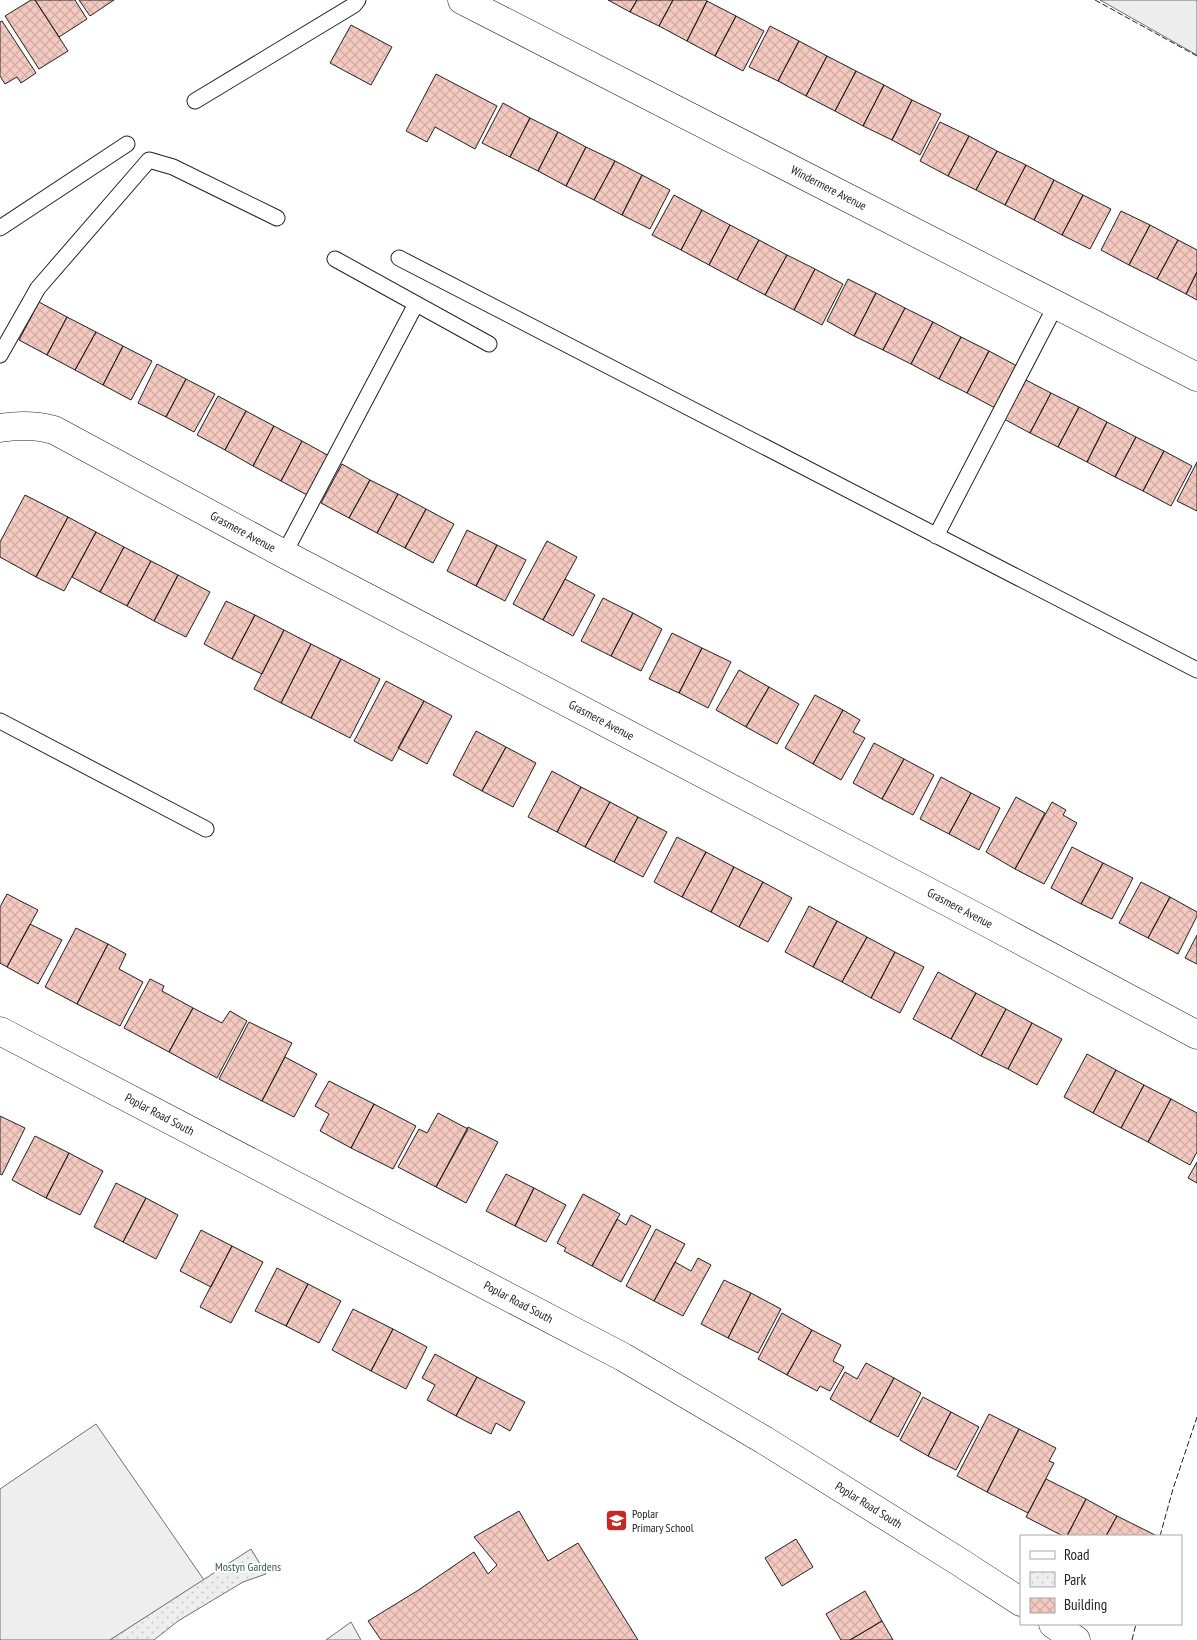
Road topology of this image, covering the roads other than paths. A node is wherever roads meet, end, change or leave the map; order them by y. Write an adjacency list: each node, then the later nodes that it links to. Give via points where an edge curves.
1 (358, 0): 3 (lane)
2 (462, 0): 10 (street, Windermere Avenue)
3 (195, 100)
4 (127, 144): 6 (lane)
5 (278, 218): 12 (lane, via 173,167 149,160 38,288)
6 (0, 228)
7 (398, 258): 15 (lane)
8 (335, 259): 9 (lane)
9 (416, 304): 11 (lane); 16 (lane)
10 (1056, 305): 13 (street, Windermere Avenue); 15 (lane)
11 (489, 344)
12 (0, 355)
13 (1197, 377)
14 (0, 428): 16 (street, Grasmere Avenue, via 36,425 54,430)
15 (936, 536): 17 (lane)
16 (284, 554): 21 (street, Grasmere Avenue, via 969,912)
17 (1197, 670)
18 (0, 721): 19 (lane)
19 (206, 829)
20 (0, 1032): 22 (street, Poplar Road South, via 623,1357 764,1440)
21 (1197, 1035)
22 (1020, 1601)
23 (1054, 1625): 24 (street)
24 (1076, 1640)

